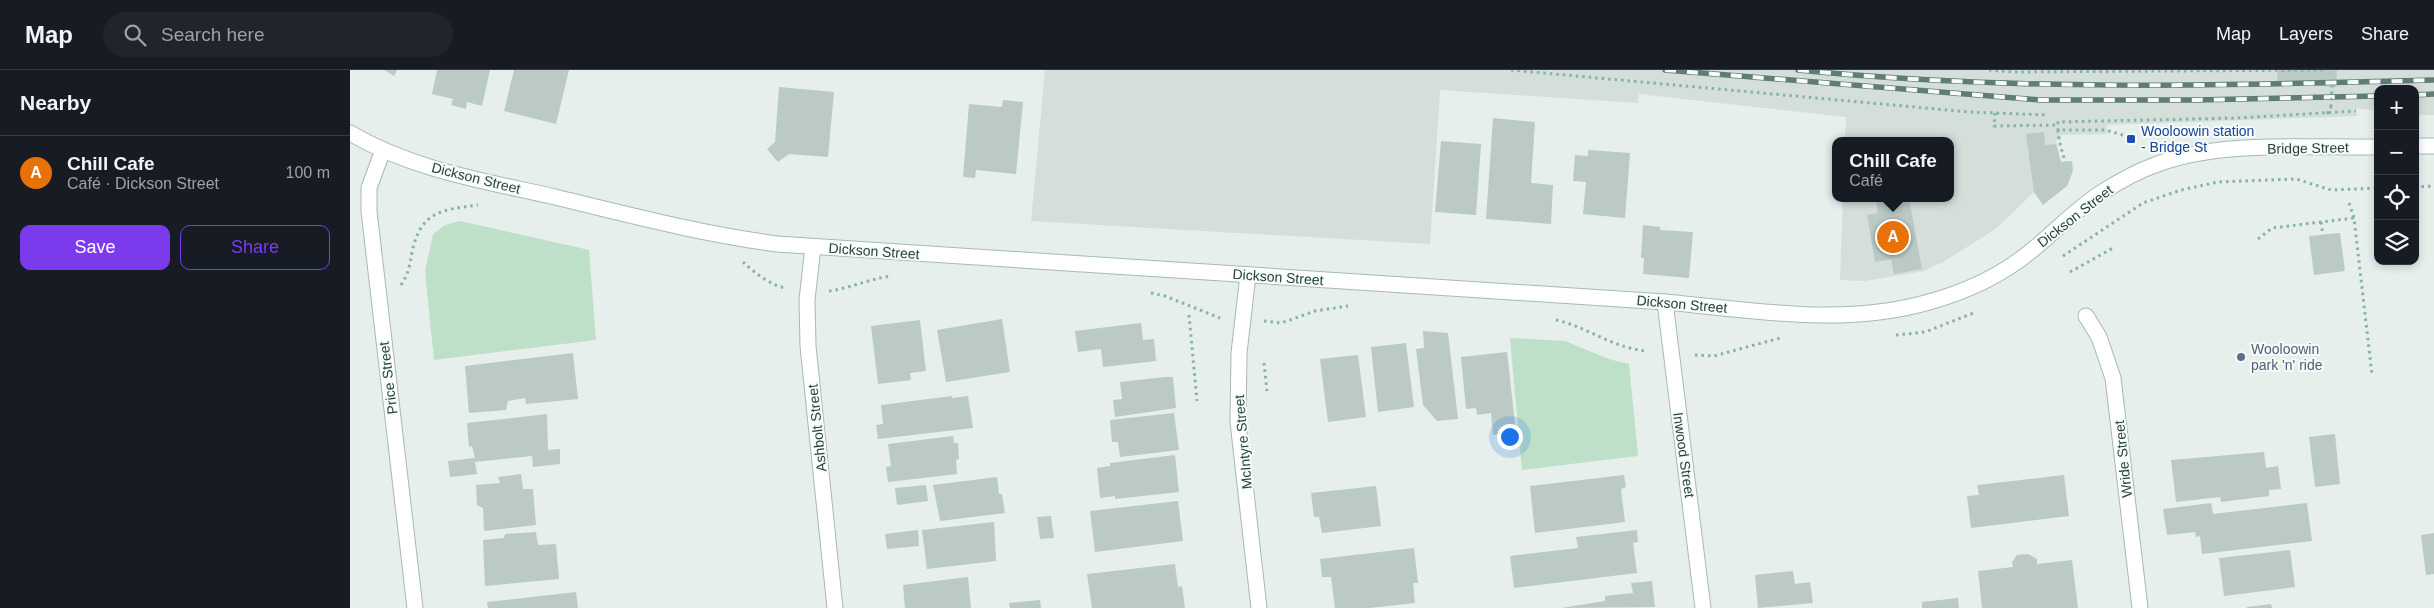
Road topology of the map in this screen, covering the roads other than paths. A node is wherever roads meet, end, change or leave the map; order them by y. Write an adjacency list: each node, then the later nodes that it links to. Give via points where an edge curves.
1 (350, 133): 5 (street, Dickson Street)
2 (2419, 146): 3 (street)
3 (2434, 146)
4 (2374, 147): 6 (street, Bridge Street, via 2247,149)
5 (383, 150): 7 (street, Dickson Street, via 437,170 699,231); 11 (street, Price Street, via 369,188 380,316)
6 (2178, 157): 9 (street, Dickson Street, via 2102,192 2029,253 1996,274 1930,302 1846,316)
7 (813, 247): 8 (street, Dickson Street); 12 (street, Ashbolt Street, via 807,300 808,346)
8 (1248, 275): 9 (street, Dickson Street); 13 (street, McIntyre Street, via 1239,353 1238,422)
9 (1665, 302): 14 (street, Inwood Street)
10 (2086, 316): 15 (street, Wride Street, via 2099,336 2113,378)
11 (415, 608)
12 (835, 608)
13 (1258, 608)
14 (1703, 608)
15 (2140, 608)

